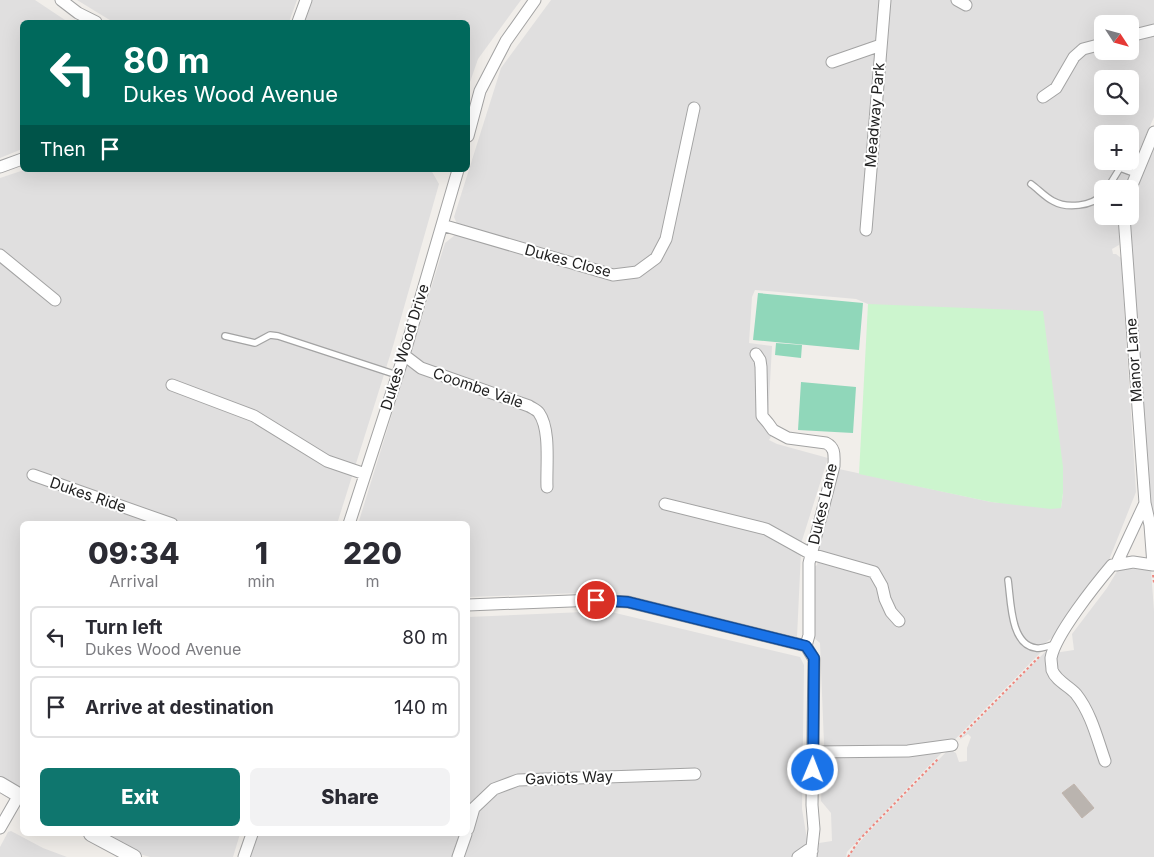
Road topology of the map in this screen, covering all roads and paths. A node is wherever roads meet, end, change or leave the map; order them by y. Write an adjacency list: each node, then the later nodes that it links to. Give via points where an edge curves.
1 (61, 0): 5 (street)
2 (306, 0): 6 (street)
3 (535, 0): 14 (street, via 506,41 480,91)
4 (885, 0): 9 (street, Meadway Park)
5 (92, 20)
6 (299, 20)
7 (1154, 30): 8 (street)
8 (1139, 34)
9 (881, 44): 11 (street); 26 (street, Meadway Park)
10 (1094, 46): 12 (street, via 1083,49 1074,57 1056,88)
11 (832, 62)
12 (1043, 97)
13 (694, 108): 24 (street, Dukes Close, via 666,239 656,258 637,272 613,275)
14 (470, 128)
15 (1154, 132): 20 (street)
16 (20, 160): 17 (street)
17 (0, 167)
18 (1125, 170): 20 (lane)
19 (457, 172): 24 (street, Dukes Wood Drive)
20 (1136, 174): 21 (street)
21 (1134, 180)
22 (1031, 184): 23 (lane, via 1061,204)
23 (1094, 201)
24 (442, 225): 31 (street, Dukes Wood Drive)
25 (1125, 225): 37 (street, Manor Lane)
26 (866, 230)
27 (0, 256): 28 (street)
28 (55, 300)
29 (225, 336): 32 (lane, via 255,343 270,335 278,336)
30 (756, 354): 41 (street, Dukes Lane, via 761,368 762,416 779,434 805,442 826,443 834,450 834,466)
31 (404, 355): 32 (street, Dukes Wood Drive); 36 (street, Coombe Vale, via 421,368 538,411 546,434)
32 (397, 375): 34 (street, Dukes Wood Drive)
33 (172, 385): 34 (street, via 254,416 327,461)
34 (365, 474): 40 (street, Dukes Wood Drive)
35 (33, 476): 39 (street, Dukes Ride)
36 (547, 487)
37 (1145, 503): 42 (street, Manor Lane); 42 (street, Manor Lane, via 1153,565 1133,562)
38 (665, 504): 41 (street, via 766,529)
39 (163, 521)
40 (350, 521)
41 (811, 554): 45 (street, via 874,572 891,612); 47 (street, Dukes Lane)
42 (1116, 565): 46 (street, Manor Lane, via 1112,565 1095,585)
43 (1008, 580): 46 (lane, via 1013,618 1022,641 1035,648)
44 (470, 605): 47 (street, via 596,600 628,602)
45 (899, 621)
46 (1057, 643): 50 (street, Manor Lane, via 1051,659 1053,671 1089,715)
47 (806, 646): 49 (street, via 814,658)
48 (952, 744): 49 (street, via 908,751)
49 (814, 752): 60 (street)
50 (1105, 761)
51 (695, 774): 55 (street, Gaviots Way, via 518,780 494,789 474,808)
52 (0, 784): 53 (street)
53 (20, 795)
54 (20, 798): 56 (street)
55 (470, 822)
56 (0, 828)
57 (95, 836): 61 (street)
58 (251, 836): 62 (street)
59 (465, 836): 63 (street)
60 (812, 854): 64 (street, via 808,850)
61 (134, 857)
62 (244, 857)
63 (458, 857)
64 (798, 857)

